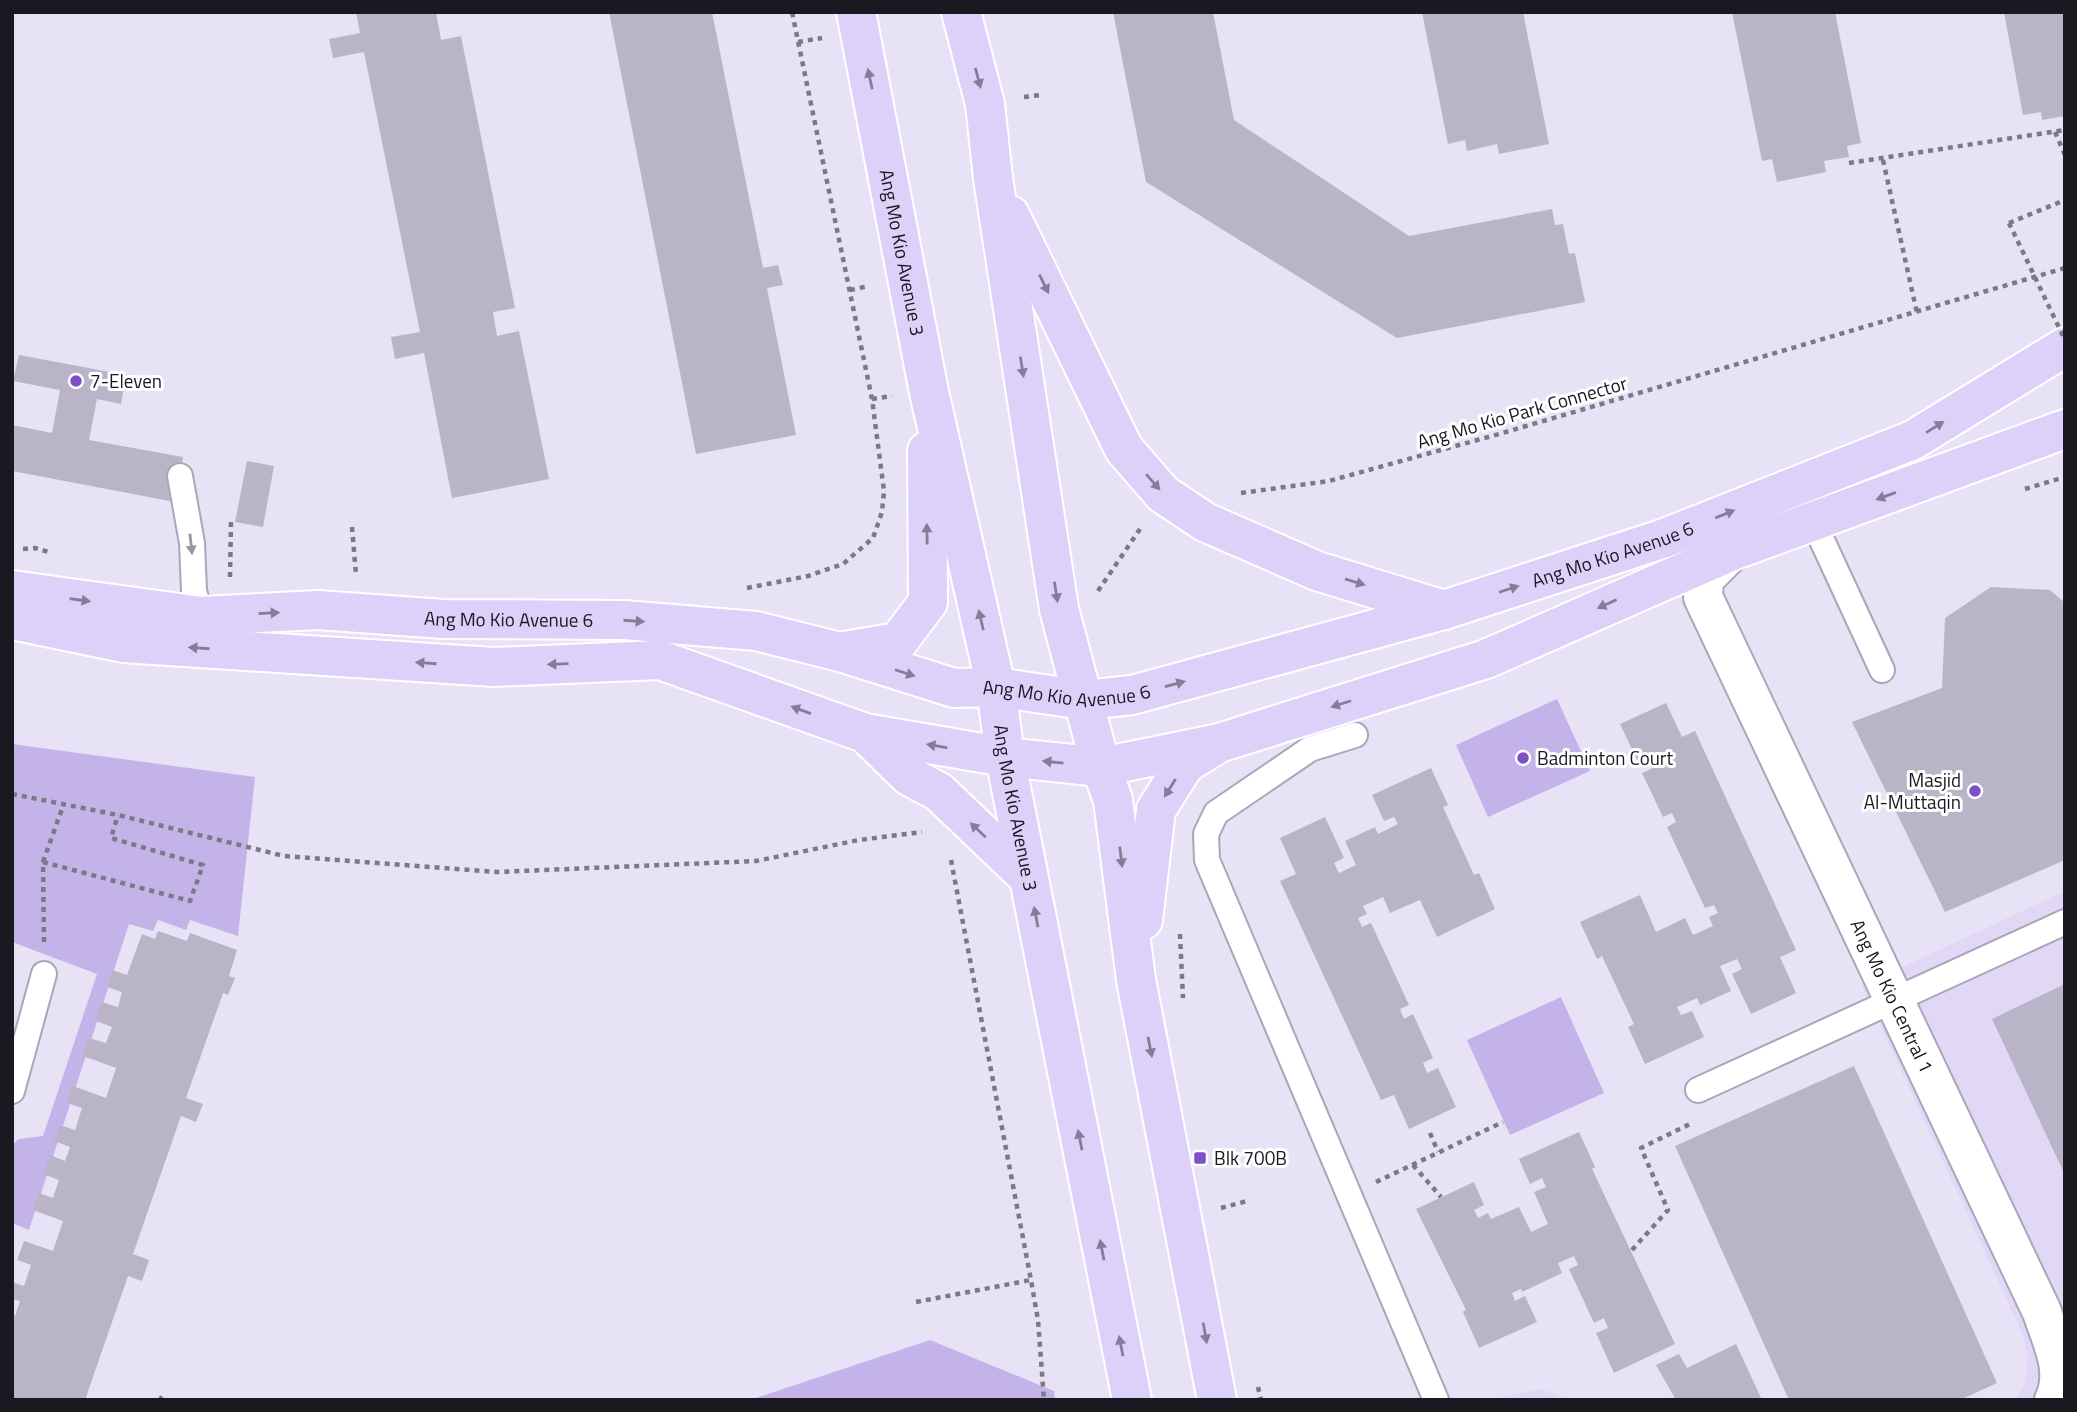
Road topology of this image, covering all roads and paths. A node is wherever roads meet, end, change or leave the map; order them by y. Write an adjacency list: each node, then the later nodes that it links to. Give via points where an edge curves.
1 (792, 12): 22 (path, via 872,399 884,491)
2 (856, 12): 17 (main road, Ang Mo Kio Avenue 3, one-way to 2)
3 (961, 12): 11 (main road, one-way to 11, via 985,104)
4 (1041, 95): 5 (path)
5 (1034, 96)
6 (2065, 130): 7 (path)
7 (2055, 132): 8 (path); 9 (path)
8 (2065, 155)
9 (1883, 160): 10 (path); 14 (path)
10 (1849, 163)
11 (993, 178): 20 (main road, one-way to 20, via 1124,449); 39 (main road, one-way to 39, via 1059,609)
12 (2065, 200): 15 (path, bridge, via 2009,223)
13 (2065, 268): 14 (path, Ang Mo Kio Park Connector)
14 (1917, 313): 21 (path, Ang Mo Kio Park Connector, via 1329,481)
15 (2065, 340)
16 (2065, 346): 33 (main road, Ang Mo Kio Avenue 6, one-way to 16, via 1662,539 1913,440)
17 (929, 392): 36 (main road, one-way to 17, via 898,642 928,603); 38 (main road, Ang Mo Kio Avenue 3, one-way to 17)
18 (2065, 429): 24 (main road, Ang Mo Kio Avenue 6, one-way to 24)
19 (180, 477): 34 (lane, one-way to 34)
20 (1163, 494): 32 (path); 33 (main road, one-way to 33, via 1205,522 1317,571)
21 (1236, 494)
22 (879, 518)
23 (231, 522): 27 (path)
24 (1814, 523): 26 (main road, Ang Mo Kio Avenue 6); 37 (lane)
25 (352, 527): 28 (path)
26 (1732, 551): 29 (main road, Ang Mo Kio Avenue 6); 31 (street, via 1704,579)
27 (233, 558)
28 (355, 570)
29 (1670, 576): 31 (street); 42 (main road, Ang Mo Kio Avenue 6, one-way to 42, via 1486,659)
30 (12, 590): 34 (main road, Ang Mo Kio Avenue 6, one-way to 34)
31 (1703, 597): 56 (street, Ang Mo Kio Central 1)
32 (1092, 600)
33 (1444, 610): 39 (main road, Ang Mo Kio Avenue 6, one-way to 33, via 1132,695)
34 (201, 616): 36 (main road, Ang Mo Kio Avenue 6, one-way to 36, via 318,610 443,619 624,620 756,631)
35 (12, 620): 40 (main road, Ang Mo Kio Avenue 6, one-way to 35, via 660,660 494,667 123,643)
36 (840, 652): 38 (main road, Ang Mo Kio Avenue 6, one-way to 38, via 954,688)
37 (1882, 670)
38 (996, 687): 39 (main road, Ang Mo Kio Avenue 6); 43 (main road, Ang Mo Kio Avenue 3)
39 (1084, 700): 44 (main road)
40 (865, 733): 43 (main road, Ang Mo Kio Avenue 6, one-way to 40); 51 (main road, one-way to 40, via 939,792 908,776)
41 (1355, 735): 65 (lane, via 1310,749 1216,813 1206,834 1207,860)
42 (1219, 743): 44 (main road, Ang Mo Kio Avenue 6); 55 (main road, one-way to 55, via 1185,764 1156,810)
43 (1005, 757): 44 (main road, Ang Mo Kio Avenue 6, one-way to 43); 51 (main road, Ang Mo Kio Avenue 3)
44 (1101, 767): 55 (main road, one-way to 55, via 1113,800)
45 (12, 794): 46 (path)
46 (63, 806): 47 (path); 50 (path)
47 (118, 815): 48 (path, via 284,856 497,872 756,861 921,832); 50 (path, via 111,838 203,865 190,901)
48 (931, 840)
49 (950, 857): 72 (path)
50 (43, 862): 54 (path)
51 (1028, 877): 76 (main road, Ang Mo Kio Avenue 3, one-way to 51)
52 (2065, 922): 56 (lane)
53 (1180, 931): 57 (path)
54 (44, 974): 59 (lane)
55 (1136, 980): 77 (main road, one-way to 77)
56 (1893, 999): 58 (lane); 80 (street, Ang Mo Kio Central 1, via 2042,1312 2059,1364 2060,1389)
57 (1182, 1011)
58 (1698, 1090)
59 (12, 1091)
60 (1702, 1118): 71 (path, via 1640,1148 1668,1210)
61 (1503, 1122): 63 (path)
62 (1430, 1133): 63 (path)
63 (1438, 1153): 64 (path)
64 (1413, 1166): 65 (path); 66 (path)
65 (1350, 1194): 79 (lane)
66 (1441, 1197)
67 (1214, 1198): 70 (path)
68 (1247, 1201): 69 (path)
69 (1228, 1206)
70 (1217, 1210)
71 (1632, 1250)
72 (1031, 1280): 73 (path); 75 (path)
73 (916, 1302)
74 (1258, 1386): 78 (path)
75 (1044, 1400)
76 (1132, 1400)
77 (1217, 1400)
78 (1261, 1400)
79 (1436, 1400)
80 (2054, 1400)

